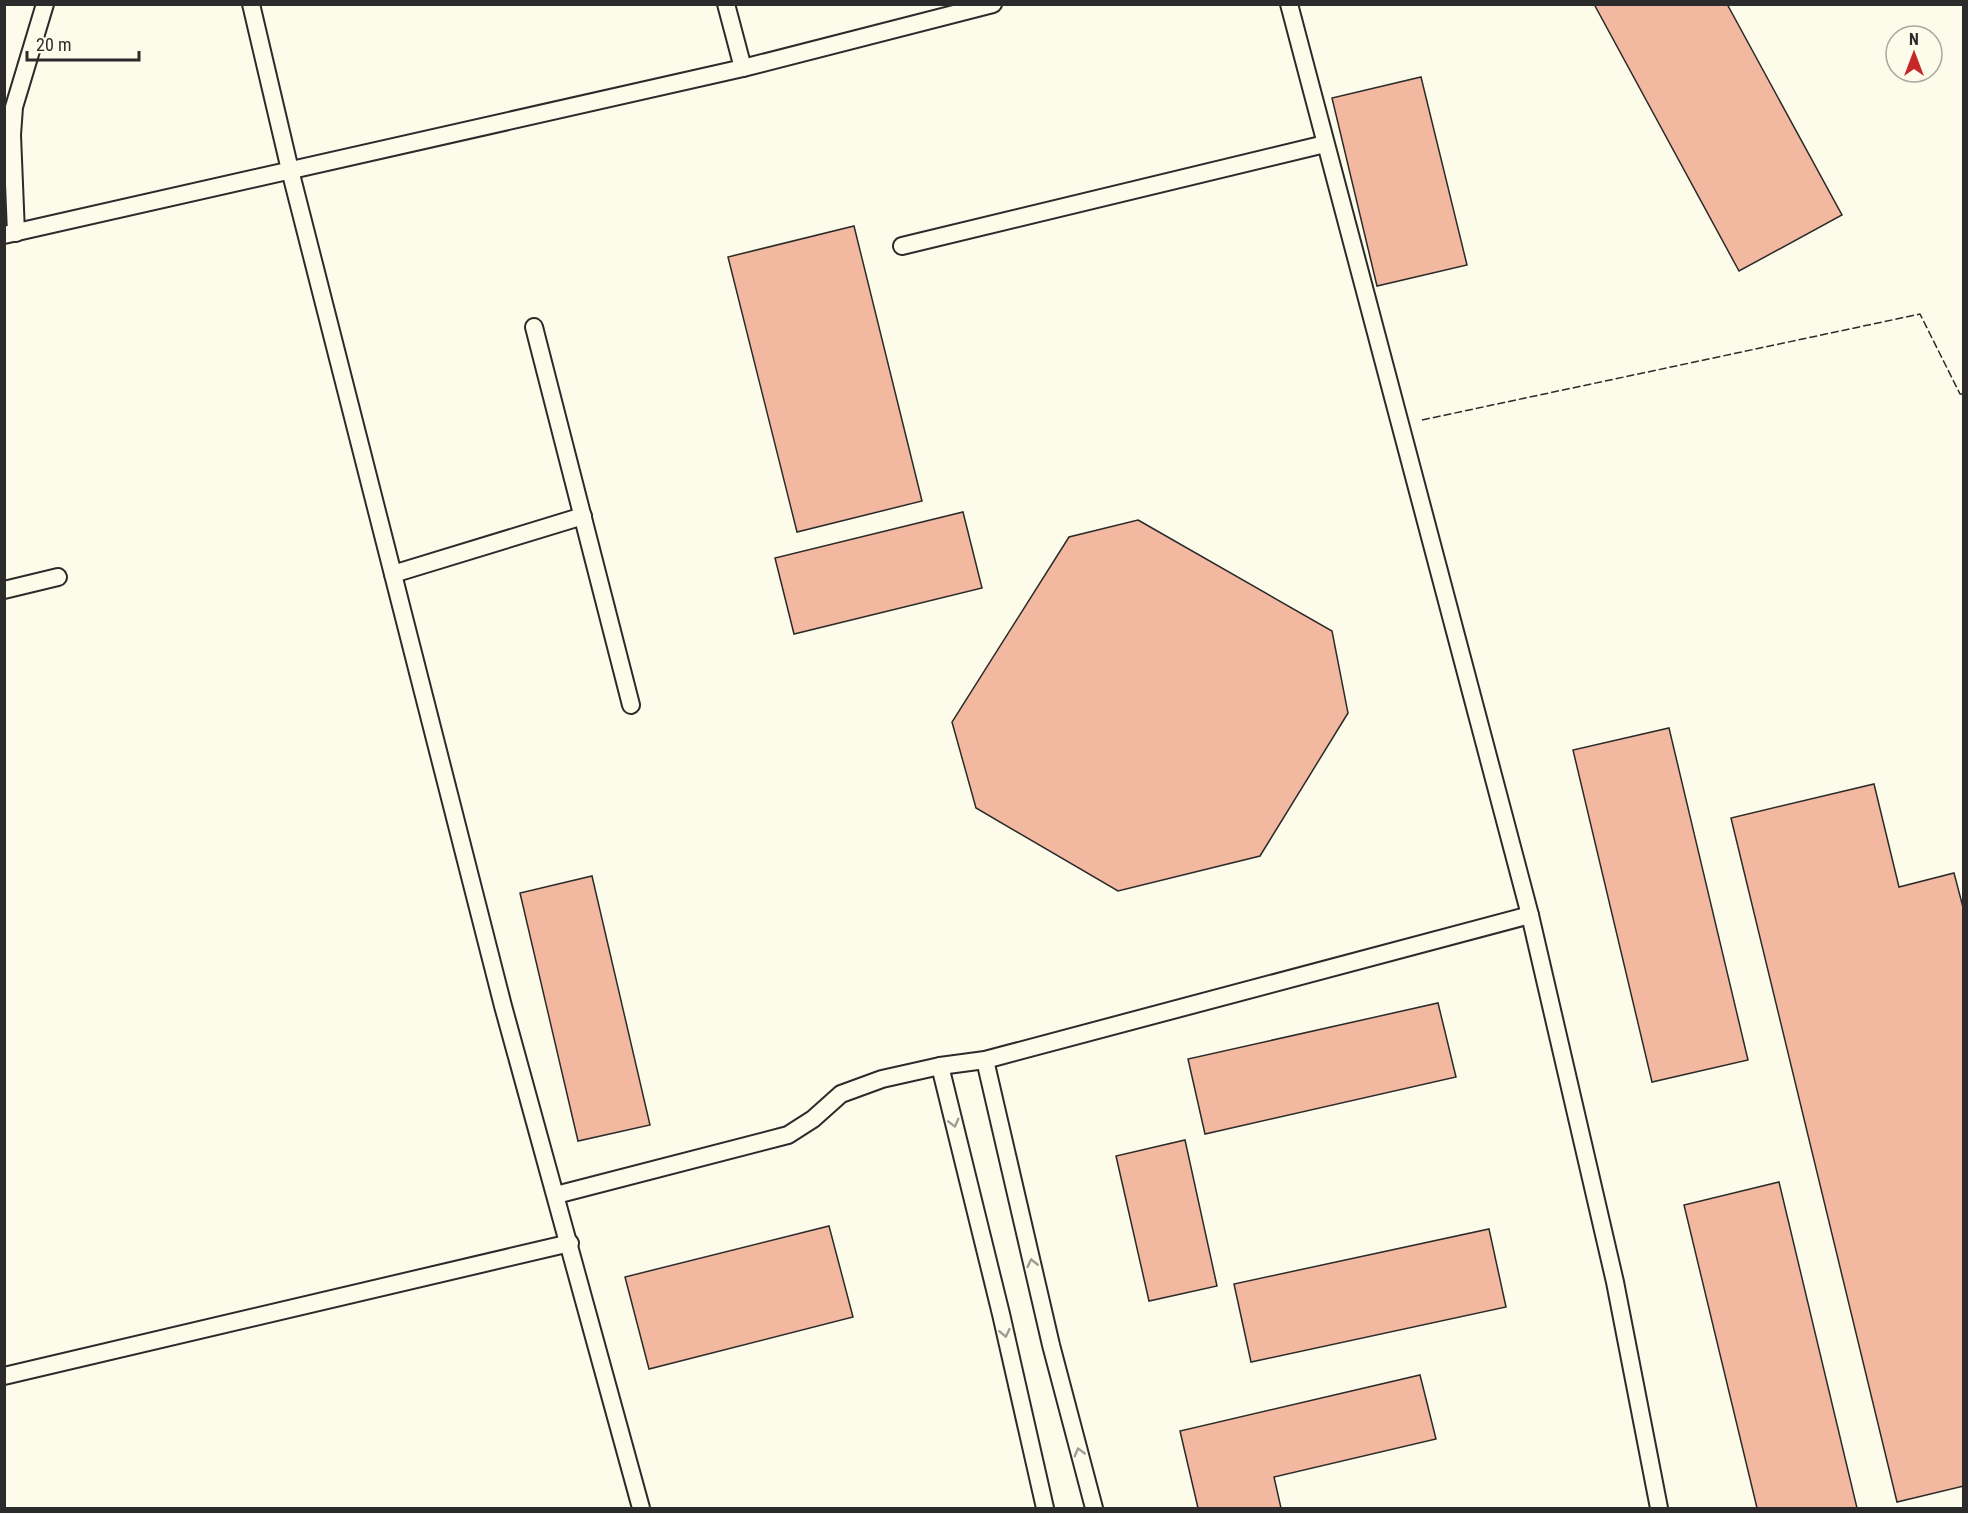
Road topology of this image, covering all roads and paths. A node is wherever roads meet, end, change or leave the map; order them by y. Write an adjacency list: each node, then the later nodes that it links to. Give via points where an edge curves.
1 (45, 4): 9 (lane, via 14,107)
2 (251, 4): 8 (lane)
3 (726, 4): 6 (lane)
4 (1288, 4): 7 (lane)
5 (991, 5): 6 (lane)
6 (743, 68): 8 (lane)
7 (1325, 144): 10 (lane); 17 (lane)
8 (290, 170): 9 (lane); 13 (lane)
9 (10, 234)
10 (902, 246)
11 (534, 327): 12 (lane)
12 (584, 516): 13 (lane); 16 (lane)
13 (393, 574): 20 (lane)
14 (58, 577): 15 (lane)
15 (4, 590)
16 (631, 705)
17 (1530, 915): 18 (lane); 26 (lane, via 1615,1282)
18 (985, 1060): 19 (lane); 25 (lane, one-way to 18, via 1051,1346)
19 (940, 1066): 20 (lane, via 882,1079 841,1094 788,1135); 24 (lane, one-way to 24)
20 (556, 1195): 21 (lane)
21 (570, 1243): 22 (lane); 23 (lane)
22 (4, 1376)
23 (641, 1509)
24 (1044, 1509)
25 (1094, 1509)
26 (1659, 1509)

